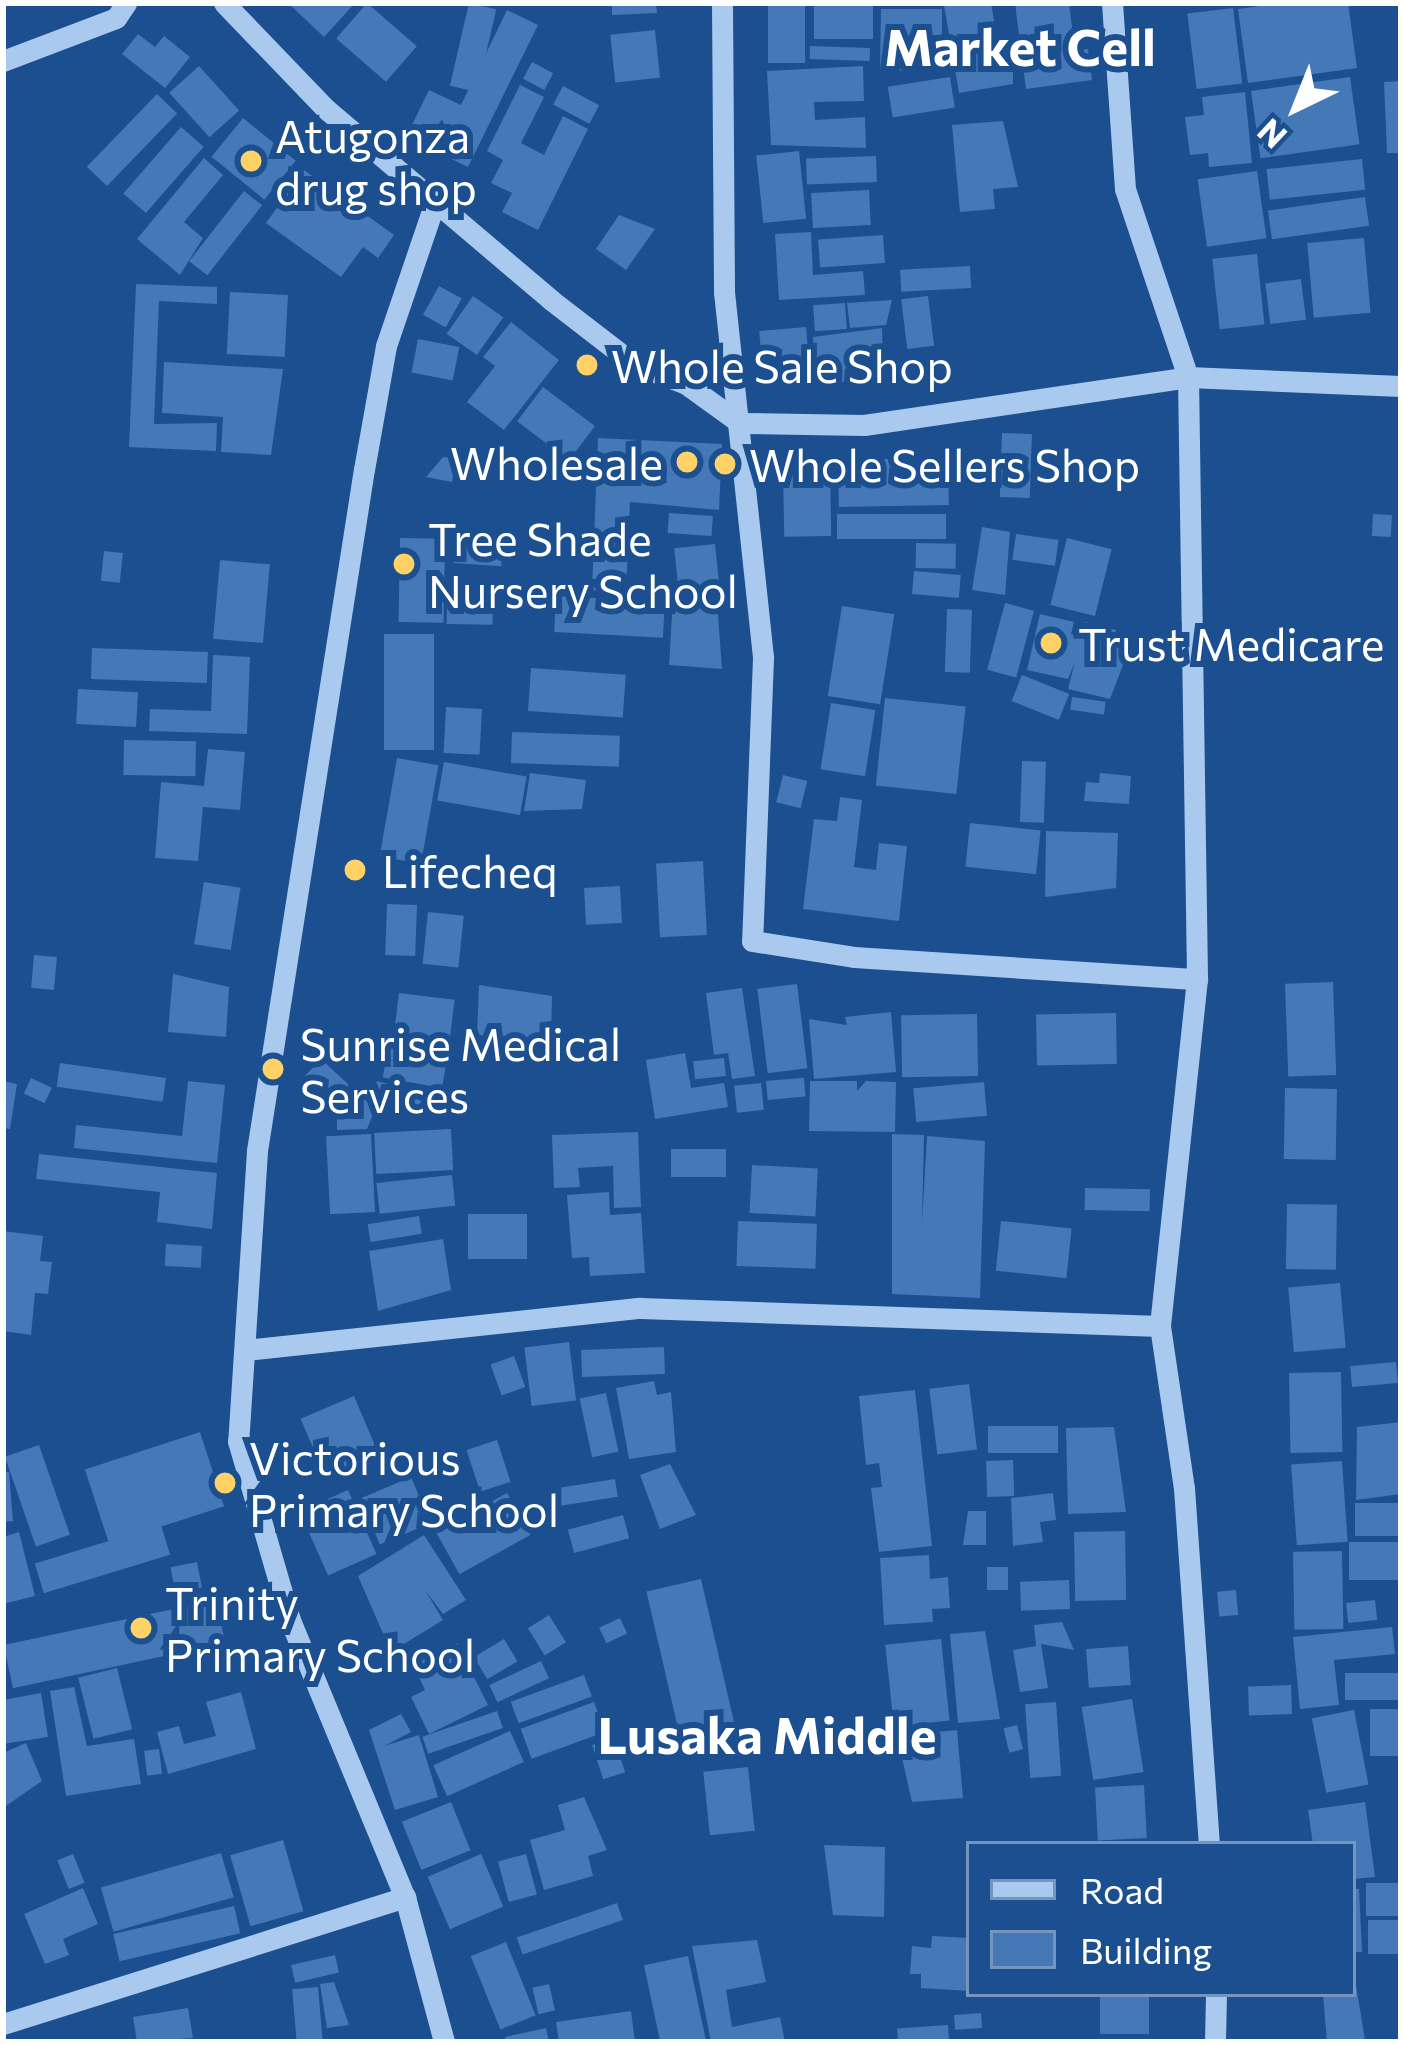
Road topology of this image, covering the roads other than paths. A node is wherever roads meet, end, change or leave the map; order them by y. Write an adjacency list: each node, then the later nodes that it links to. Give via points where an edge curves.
1 (126, 3): 6 (street, via 116,18)
2 (224, 3): 5 (street)
3 (722, 3): 10 (street, via 724,292)
4 (1112, 3): 8 (street, via 1125,188)
5 (236, 14): 7 (street)
6 (3, 61)
7 (435, 202): 10 (street, via 634,364 686,384); 13 (street, via 386,346 364,469 257,1151)
8 (1188, 376): 9 (street); 10 (street, via 864,425); 11 (street)
9 (1401, 386)
10 (740, 423): 11 (street, via 764,658 752,940 854,957)
11 (1197, 979): 12 (street)
12 (1160, 1326): 13 (street, via 640,1308); 14 (street, via 1184,1488)
13 (244, 1350): 15 (street, via 238,1441 261,1537)
14 (1208, 1841)
15 (405, 1897): 17 (street); 18 (street)
16 (1216, 1997): 19 (street)
17 (3, 2024)
18 (444, 2042)
19 (1215, 2042)

